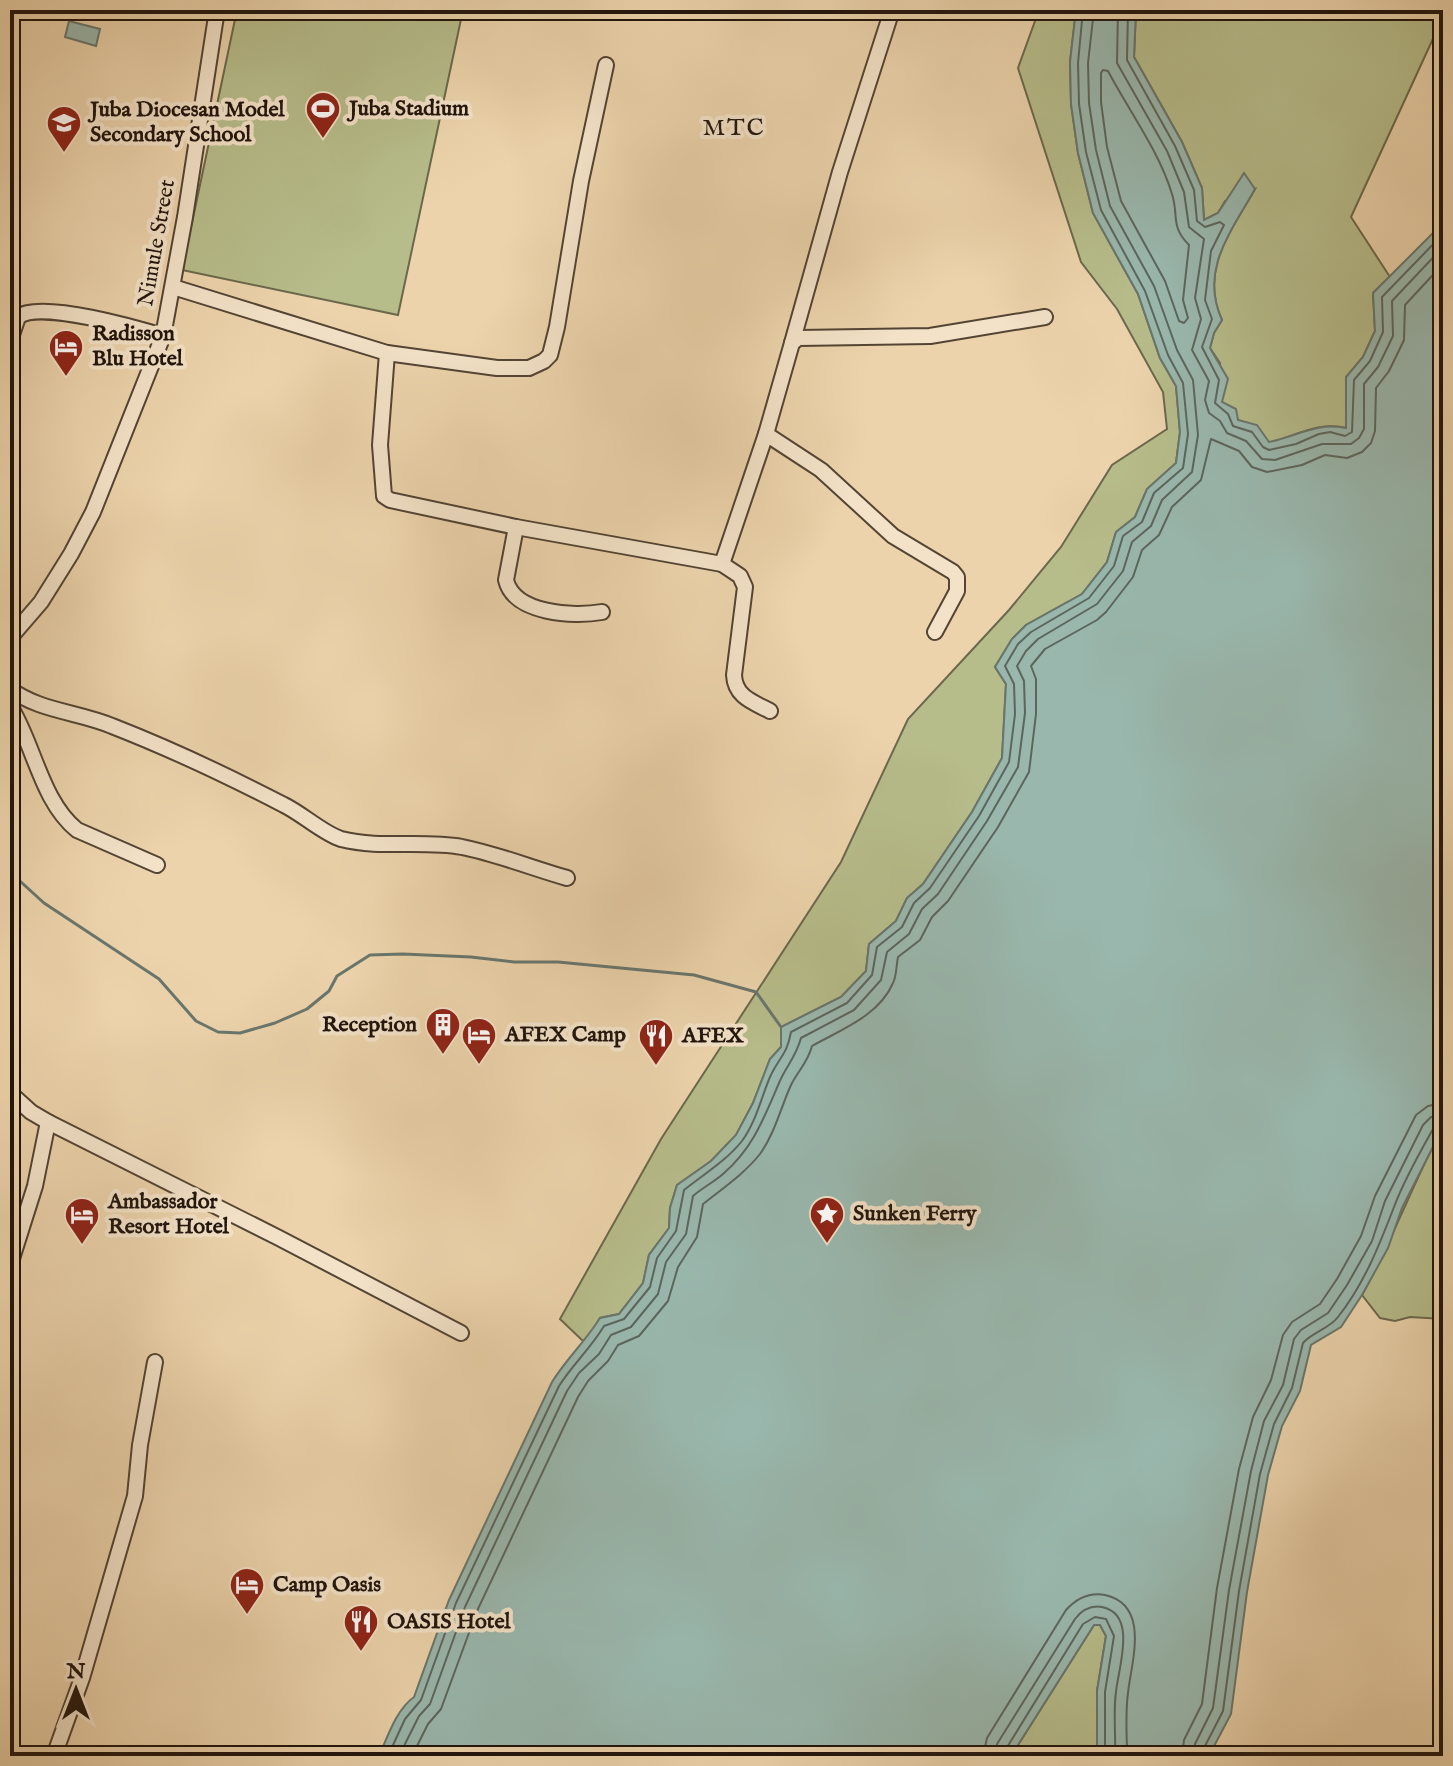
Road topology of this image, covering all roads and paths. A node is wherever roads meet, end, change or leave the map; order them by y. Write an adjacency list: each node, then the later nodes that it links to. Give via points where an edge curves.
1 (217, 10): 4 (street, Nimule Street)
2 (892, 10): 8 (street)
3 (606, 65): 9 (street, via 550,355 529,368 497,368)
4 (173, 287): 6 (street, Nimule Street); 9 (street)
5 (1045, 317): 8 (street, via 930,336 805,337)
6 (163, 336): 7 (street, via 92,318 30,312 18,317); 15 (street, Nimule Street, via 93,512 41,602)
7 (10, 341)
8 (792, 343): 10 (street)
9 (387, 353): 11 (street, via 380,445 384,496)
10 (766, 434): 12 (street); 14 (street, via 821,470 893,536 957,577 957,591)
11 (516, 527): 12 (street); 13 (street, via 506,580 515,596 556,613)
12 (722, 564): 18 (street, via 740,576 745,587 734,683 741,695)
13 (602, 612)
14 (935, 632)
15 (10, 638)
16 (10, 689): 20 (street, via 217,771 337,838 463,847)
17 (10, 706): 19 (street, via 68,822)
18 (770, 711)
19 (157, 865)
20 (567, 878)
21 (10, 1093): 22 (street)
22 (48, 1122): 23 (street); 24 (street)
23 (10, 1265)
24 (461, 1333)
25 (155, 1362): 26 (street, via 135,1496)
26 (54, 1756)

